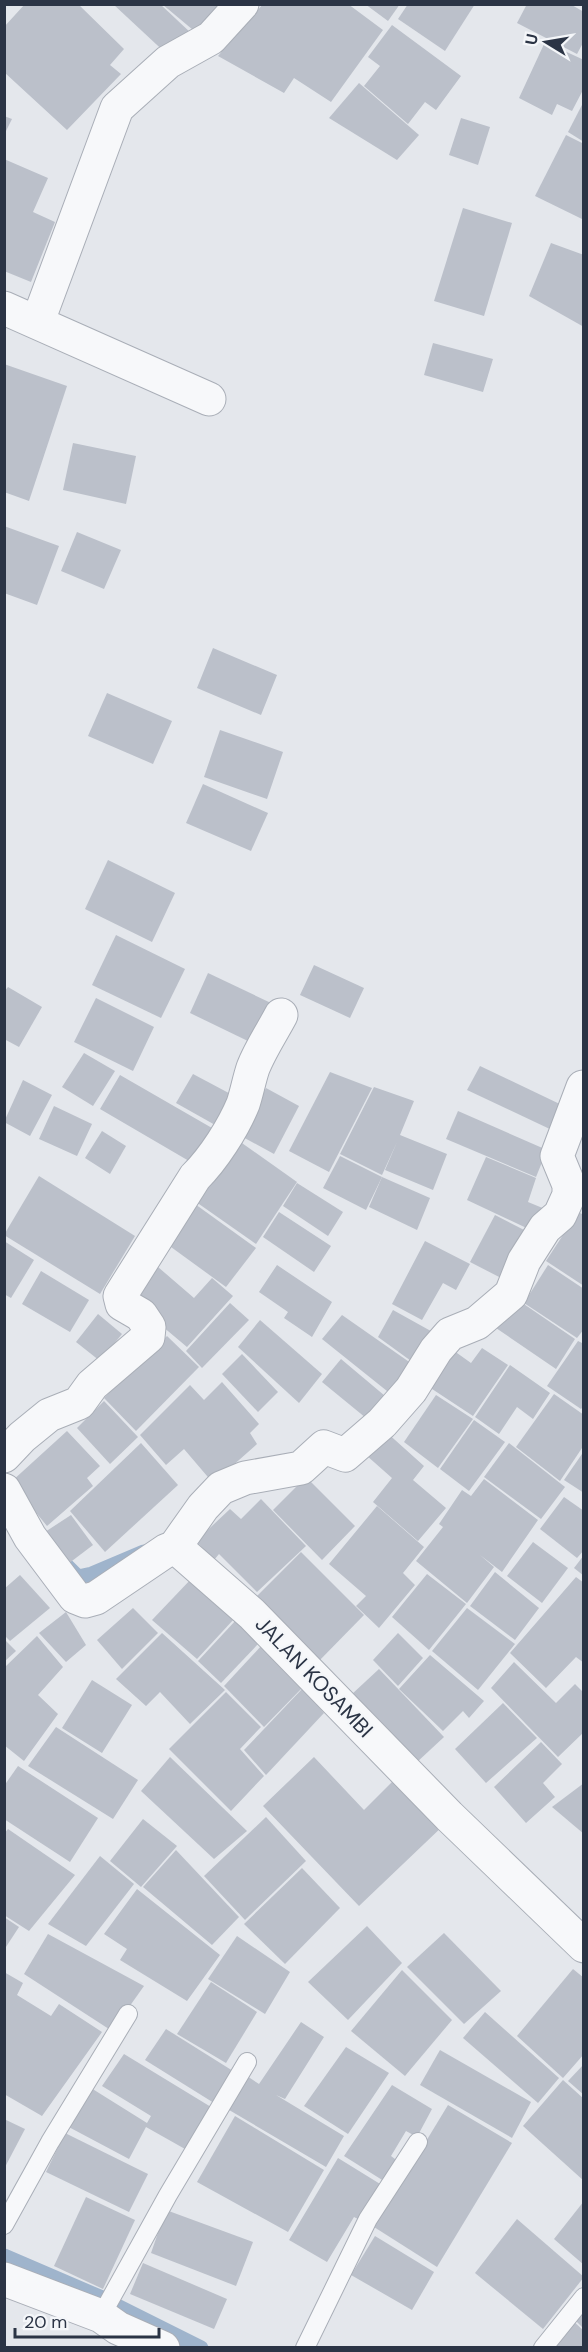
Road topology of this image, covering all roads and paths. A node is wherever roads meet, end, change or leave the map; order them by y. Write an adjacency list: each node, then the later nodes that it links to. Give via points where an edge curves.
1 (242, 4): 3 (street, via 211,38 168,62 117,108)
2 (4, 308): 3 (street)
3 (38, 321): 4 (street)
4 (209, 399)
5 (282, 1015): 7 (street, via 253,1069 231,1130 195,1177 120,1296 122,1304 141,1315 150,1332 148,1337 92,1385 79,1403 49,1415)
6 (583, 1087): 9 (street, via 557,1156 569,1185 565,1207 544,1228 524,1261 511,1294 477,1323 450,1334 411,1390 382,1423 345,1455 324,1447 301,1468 245,1478 221,1488)
7 (4, 1456)
8 (4, 1490): 9 (street, via 30,1538 75,1597 85,1601 96,1598)
9 (174, 1548): 10 (street, JALAN KOSAMBI, via 252,1614 449,1816)
10 (584, 1946)
11 (128, 2014): 14 (lane)
12 (248, 2062): 17 (lane, via 168,2195)
13 (418, 2142): 19 (lane, via 368,2219)
14 (4, 2225)
15 (4, 2279): 17 (street)
16 (584, 2297): 20 (lane)
17 (109, 2331): 18 (street)
18 (164, 2348)
19 (305, 2348)
20 (543, 2348)

